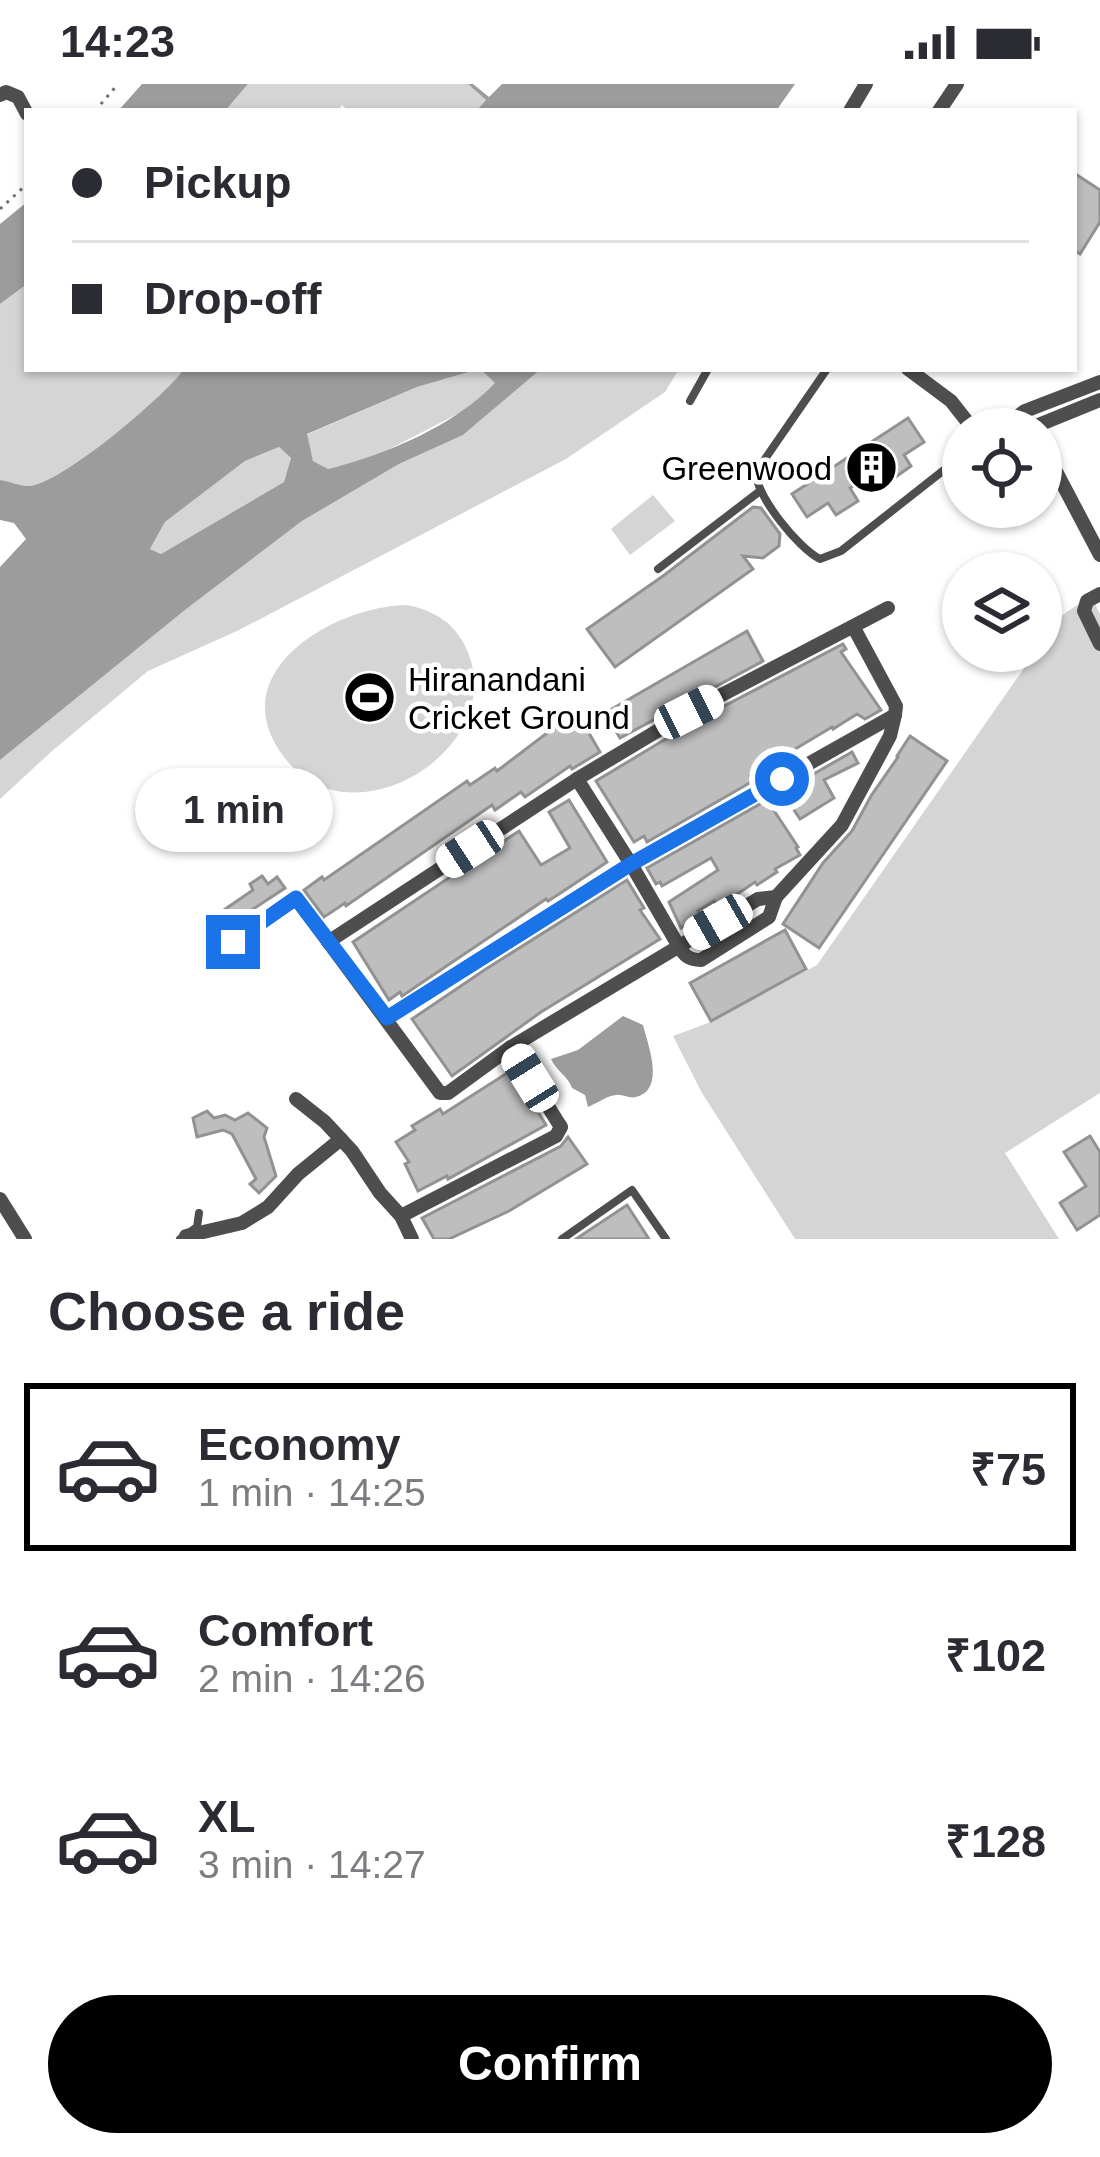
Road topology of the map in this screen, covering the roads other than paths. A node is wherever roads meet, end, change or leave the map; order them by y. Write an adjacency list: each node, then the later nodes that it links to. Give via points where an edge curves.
1 (0, 94): 2 (street, via 18,97)
2 (24, 108)
3 (706, 372): 8 (lane)
4 (825, 372): 14 (lane, via 756,472)
5 (912, 372): 9 (street)
6 (1100, 382): 10 (street)
7 (1100, 400): 11 (street)
8 (690, 401)
9 (956, 408)
10 (1033, 408)
11 (1062, 415)
12 (942, 471): 14 (lane, via 820,560)
13 (1062, 483): 15 (street)
14 (760, 491): 16 (lane)
15 (1100, 555)
16 (658, 569)
17 (1100, 594): 20 (street, via 1084,611)
18 (888, 608): 19 (street)
19 (854, 628): 21 (street); 22 (street)
20 (1100, 644)
21 (895, 715): 23 (street); 24 (street, via 842,825)
22 (577, 779): 23 (street); 25 (street)
23 (631, 864): 27 (street); 28 (street)
24 (776, 897): 27 (street, via 758,898); 27 (street, via 769,916 700,960)
25 (328, 941): 26 (street, via 296,898); 28 (street)
26 (233, 942)
27 (678, 945): 29 (street)
28 (387, 1018): 29 (street, via 444,1094)
29 (511, 1047): 34 (street, via 560,1132)
30 (296, 1099): 31 (street)
31 (341, 1139): 34 (street); 35 (street, via 268,1208)
32 (0, 1199): 36 (street)
33 (199, 1213): 35 (lane, via 197,1227)
34 (401, 1216): 37 (street)
35 (183, 1237)
36 (26, 1239)
37 (412, 1239)
38 (562, 1239): 39 (lane, via 632,1190)
39 (665, 1239)

